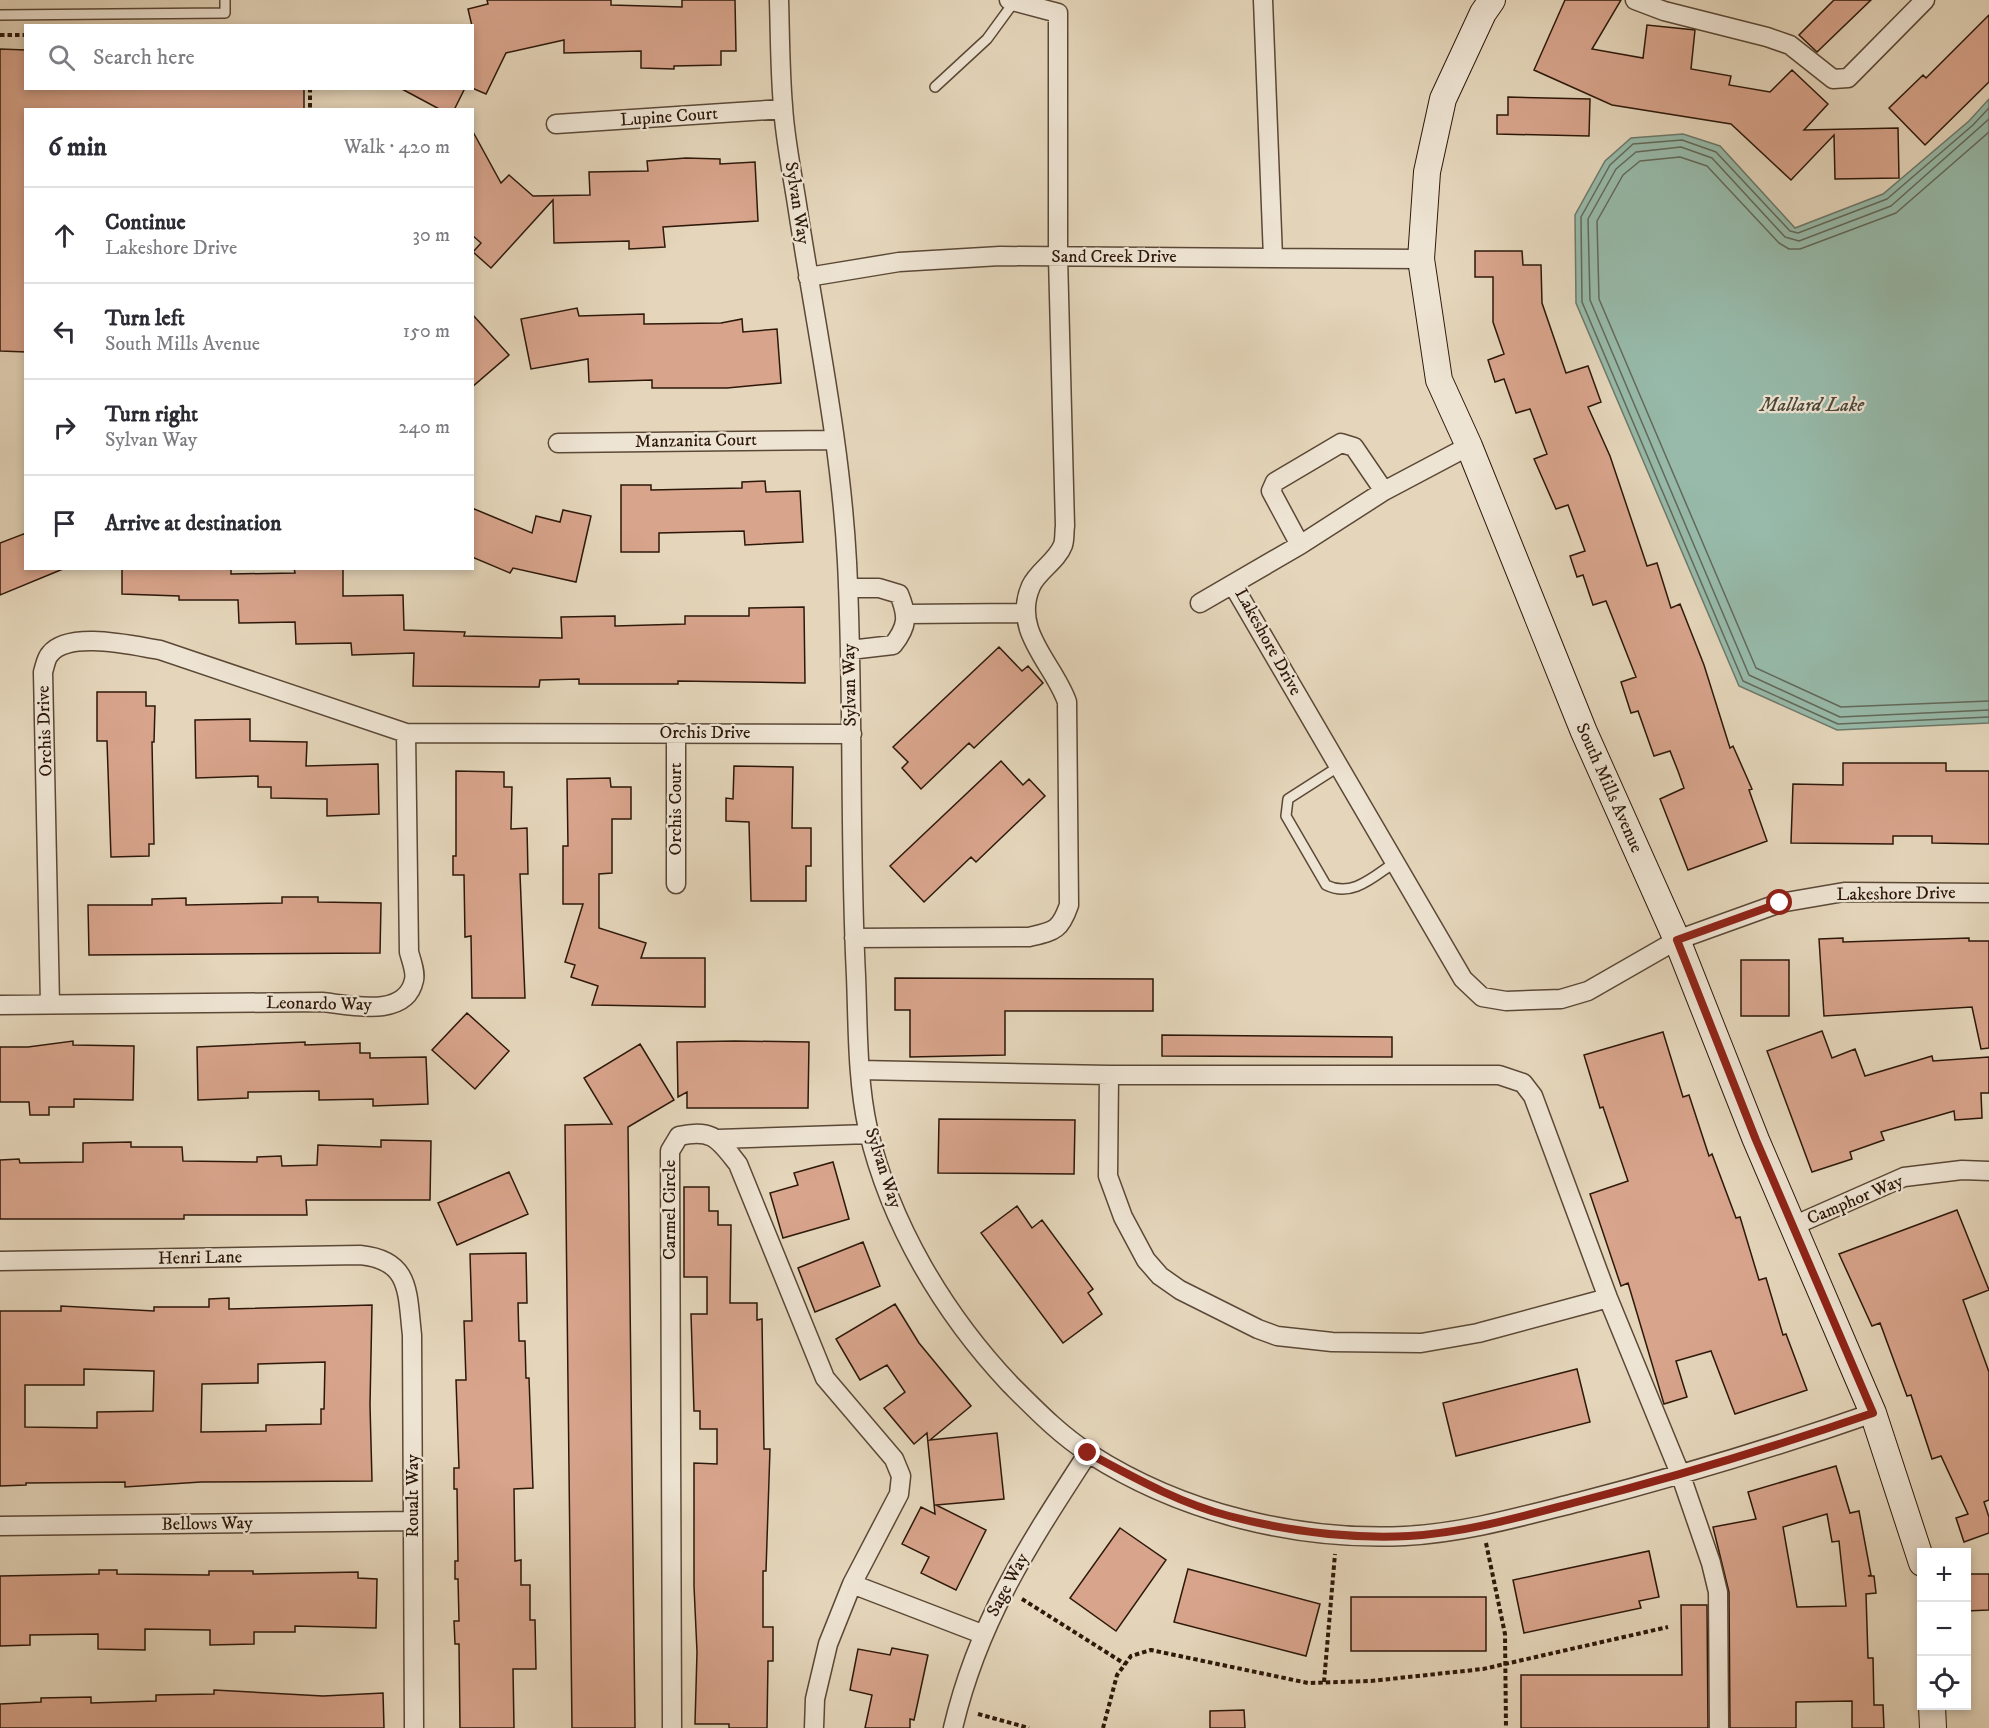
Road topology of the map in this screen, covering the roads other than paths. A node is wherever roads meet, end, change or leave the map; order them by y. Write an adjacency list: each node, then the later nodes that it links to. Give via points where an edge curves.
1 (225, 0): 8 (lane, via 225,14)
2 (779, 0): 10 (street, Sylvan Way)
3 (1263, 0): 13 (street)
4 (1491, 0): 14 (street, South Mills Avenue, via 1443,99 1427,172)
5 (1635, 0): 6 (street, via 1790,45 1833,79 1848,78)
6 (1925, 0)
7 (1012, 1): 9 (lane, via 987,39); 12 (street, via 1058,13)
8 (0, 15)
9 (935, 87)
10 (783, 109): 11 (street, Lupine Court); 15 (street, Sylvan Way)
11 (556, 124)
12 (1059, 257): 13 (street, Sand Creek Drive); 15 (street, Sand Creek Drive, via 899,262); 24 (street, via 1065,526 1062,546 1031,586)
13 (1273, 258): 14 (street, Sand Creek Drive)
14 (1421, 259): 18 (street, South Mills Avenue, via 1439,380)
15 (808, 277): 16 (street, Sylvan Way)
16 (834, 440): 17 (street, Manzanita Court); 22 (street, Sylvan Way)
17 (558, 442)
18 (1469, 446): 19 (street, Lakeshore Drive); 35 (street, South Mills Avenue, via 1584,732)
19 (1384, 491): 20 (street, Lakeshore Drive); 20 (street, via 1354,447 1341,442 1275,482 1271,491)
20 (1300, 545): 21 (street, Lakeshore Drive)
21 (1233, 585): 23 (street); 30 (street, Lakeshore Drive)
22 (848, 588): 25 (street, via 879,588 899,594); 26 (street, Sylvan Way)
23 (1200, 603)
24 (1026, 613): 25 (street); 34 (street, via 1030,634 1042,660 1061,683 1067,702 1069,905 1063,922 1053,931 1029,936)
25 (907, 614): 26 (street, via 905,630 893,645)
26 (850, 650): 29 (street, Sylvan Way)
27 (406, 733): 28 (street, Orchis Drive); 36 (street, Leonardo Way, via 409,952 415,979 407,997 392,1005 372,1006 322,1002); 36 (street, Orchis Drive, via 160,650 91,641 65,643 50,654 42,672)
28 (676, 733): 29 (street, Orchis Drive); 32 (street, Orchis Court)
29 (852, 734): 34 (street, Sylvan Way)
30 (1338, 767): 31 (street, Lakeshore Drive); 31 (lane, via 1288,799 1286,816 1326,885 1336,890 1355,888)
31 (1394, 863): 35 (street, Lakeshore Drive, via 1463,979 1482,997 1506,1001 1588,991)
32 (676, 884)
33 (1989, 893): 35 (street, Lakeshore Drive, via 1844,892 1780,903)
34 (854, 938): 38 (street, Sylvan Way)
35 (1677, 940): 43 (street, South Mills Avenue)
36 (50, 1004): 37 (street, Leonardo Way)
37 (0, 1005)
38 (861, 1070): 39 (street); 40 (street, Sylvan Way)
39 (1109, 1075): 46 (street, via 1499,1074 1523,1083 1533,1096); 46 (street, via 1108,1176 1123,1217 1146,1260 1180,1290 1258,1329 1276,1336 1332,1342 1421,1343 1478,1333)
40 (870, 1134): 41 (street); 48 (street, Sylvan Way, via 893,1205 936,1289 974,1345 1037,1412)
41 (718, 1139): 53 (street, via 738,1164 825,1378 894,1458 901,1476 899,1494); 57 (street, Carmel Circle, via 708,1134 679,1136 670,1151)
42 (1989, 1171): 43 (street, Camphor Way, via 1904,1177)
43 (1793, 1226): 47 (street, South Mills Avenue)
44 (0, 1262): 45 (street, Henri Lane, via 360,1255 382,1257)
45 (395, 1268): 50 (street, Roualt Way, via 406,1287 412,1335)
46 (1608, 1298): 49 (street)
47 (1873, 1413): 49 (street, Sylvan Way); 52 (street, South Mills Avenue)
48 (1088, 1453): 49 (street, Sylvan Way, via 1150,1486 1227,1516 1337,1535 1410,1536 1482,1524); 54 (street, Sage Way, via 1021,1558)
49 (1681, 1476): 60 (street, via 1718,1592)
50 (413, 1521): 51 (street, Bellows Way); 56 (street, Roualt Way)
51 (0, 1526)
52 (1917, 1548)
53 (852, 1584): 54 (street); 58 (street, via 828,1644 815,1699)
54 (982, 1634): 59 (street, Sage Way)
55 (1932, 1710): 61 (street)
56 (414, 1728)
57 (672, 1728)
58 (814, 1728)
59 (953, 1728)
60 (1719, 1728)
61 (1933, 1728)

